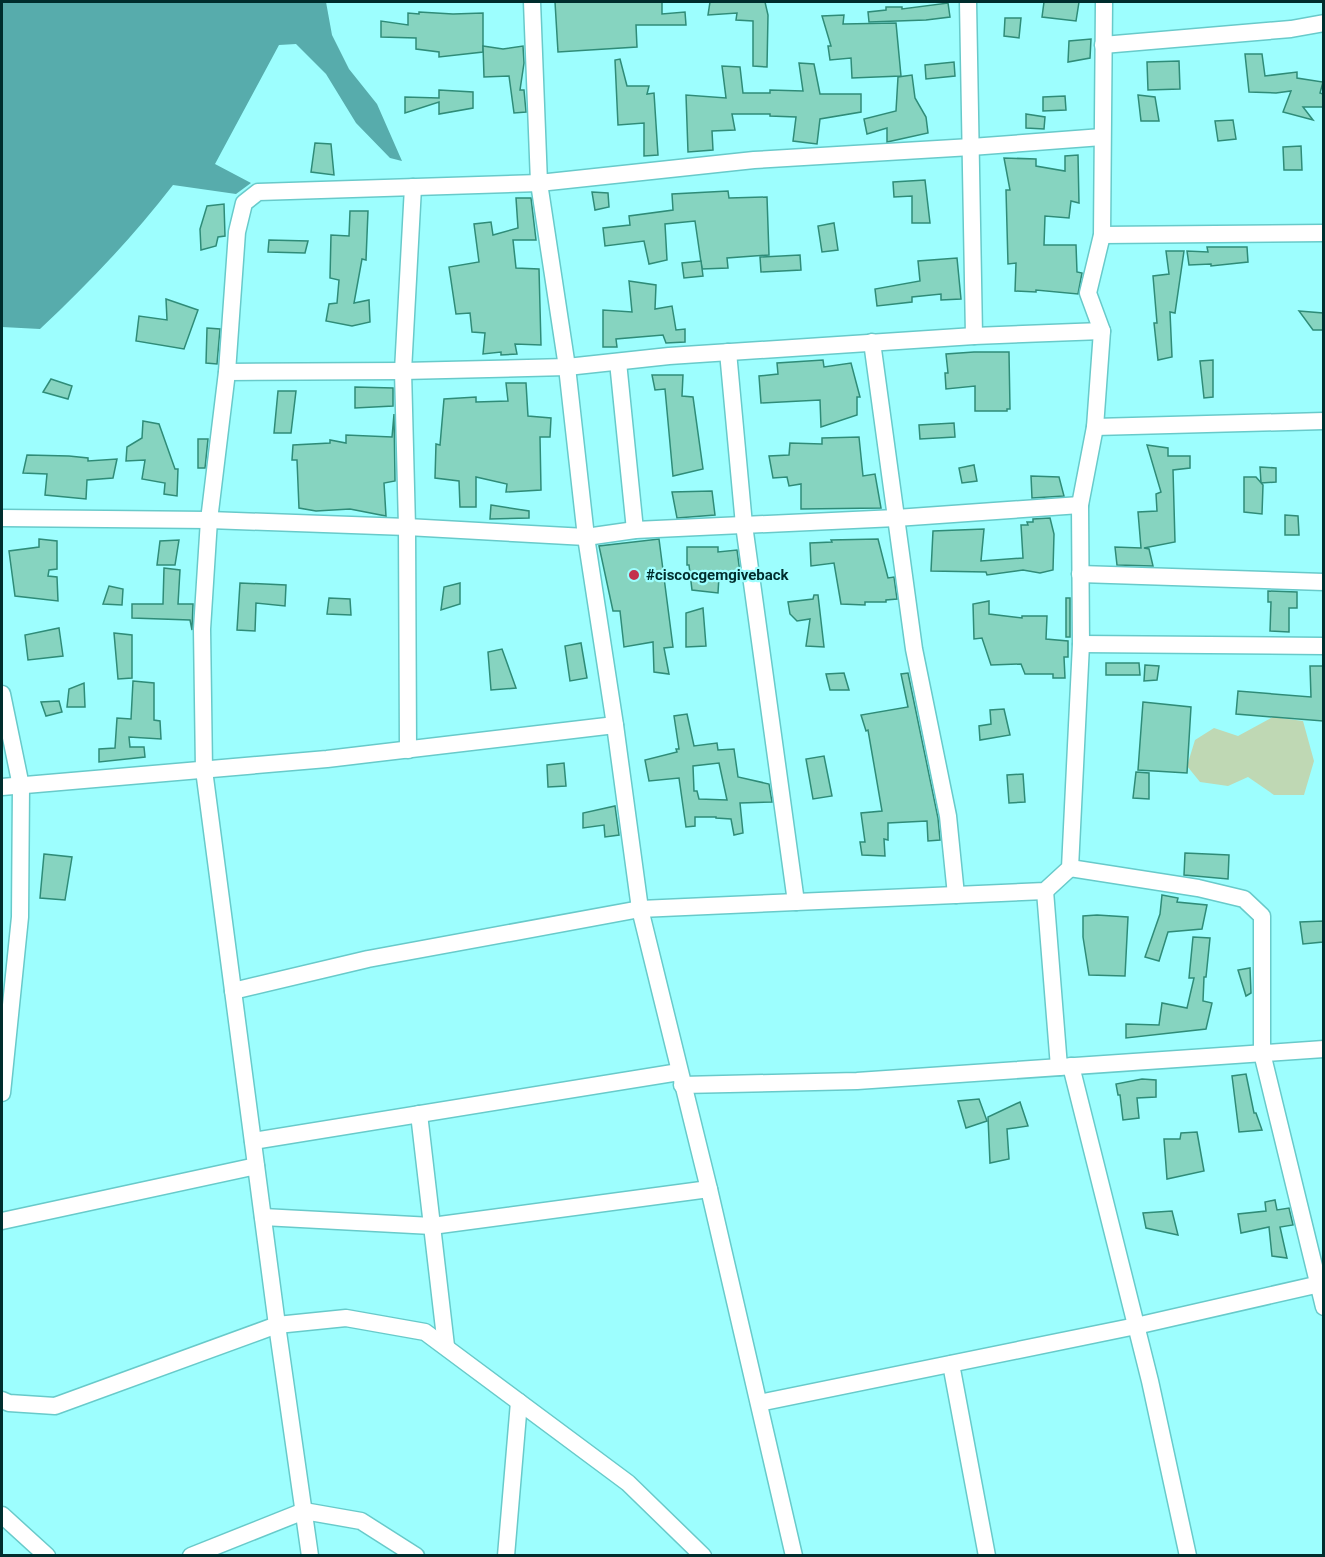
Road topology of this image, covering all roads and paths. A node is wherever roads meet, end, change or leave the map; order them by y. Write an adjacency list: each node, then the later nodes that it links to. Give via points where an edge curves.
1 (532, 2): 8 (street)
2 (968, 2): 7 (street)
3 (1104, 2): 5 (street)
4 (1323, 23): 5 (street)
5 (1103, 45): 6 (street)
6 (1102, 137): 7 (street); 11 (street)
7 (971, 147): 8 (street, via 754,160); 13 (street)
8 (539, 183): 9 (street); 17 (street)
9 (413, 187): 18 (street); 19 (street, via 258,192 244,203 237,232)
10 (1323, 234): 11 (street)
11 (1102, 235): 12 (street, via 1089,293)
12 (1102, 331): 13 (street); 21 (street)
13 (974, 336): 14 (street)
14 (872, 342): 15 (street); 24 (street)
15 (728, 352): 16 (street); 26 (street)
16 (618, 362): 17 (street); 28 (street)
17 (567, 367): 18 (street); 29 (street)
18 (403, 371): 19 (street); 27 (street)
19 (226, 372): 25 (street)
20 (1323, 421): 21 (street)
21 (1095, 427): 22 (street)
22 (1080, 505): 24 (street); 30 (street)
23 (2, 518): 25 (street)
24 (896, 518): 26 (street); 42 (street, via 914,649 948,816)
25 (209, 520): 27 (street); 37 (street, via 201,646)
26 (744, 525): 28 (street); 43 (street)
27 (407, 527): 29 (street); 36 (street)
28 (635, 530): 29 (street)
29 (586, 537): 35 (street)
30 (1080, 574): 31 (street); 32 (street)
31 (1323, 582)
32 (1081, 644): 33 (street); 40 (street)
33 (1323, 646)
34 (2, 694): 38 (street)
35 (615, 725): 36 (street); 44 (street)
36 (408, 750): 37 (street)
37 (204, 770): 38 (street); 45 (street)
38 (21, 786): 39 (street); 50 (street, via 20,917)
39 (2, 787)
40 (1070, 868): 41 (street); 47 (street, via 1244,898 1263,916)
41 (1045, 891): 42 (street); 48 (street)
42 (956, 895): 43 (street)
43 (796, 902): 44 (street)
44 (640, 909): 45 (street, via 368,959); 49 (street)
45 (233, 991): 52 (street)
46 (1323, 1049): 47 (street)
47 (1262, 1053): 48 (street); 58 (street)
48 (1065, 1067): 49 (street, via 857,1081); 61 (street)
49 (680, 1078): 51 (street); 54 (street)
50 (2, 1093)
51 (419, 1114): 52 (street); 57 (street)
52 (253, 1140): 53 (street)
53 (256, 1166): 55 (street); 56 (street)
54 (709, 1189): 57 (street); 66 (street)
55 (263, 1217): 57 (street); 60 (street)
56 (2, 1221)
57 (432, 1226): 62 (street)
58 (1321, 1284): 59 (street); 61 (street)
59 (1323, 1307)
60 (277, 1325): 62 (street, via 346,1318 425,1332); 64 (street, via 55,1406); 67 (street)
61 (1136, 1326): 63 (street); 77 (street)
62 (446, 1346): 65 (street)
63 (951, 1364): 66 (street); 76 (street)
64 (2, 1400)
65 (519, 1402): 73 (street); 74 (street, via 628,1483)
66 (759, 1403): 75 (street)
67 (304, 1511): 70 (street); 71 (street); 72 (street, via 361,1521)
68 (2, 1515): 69 (street)
69 (47, 1556)
70 (191, 1556)
71 (310, 1556)
72 (417, 1556)
73 (506, 1556)
74 (703, 1556)
75 (794, 1556)
76 (987, 1556)
77 (1188, 1556)

